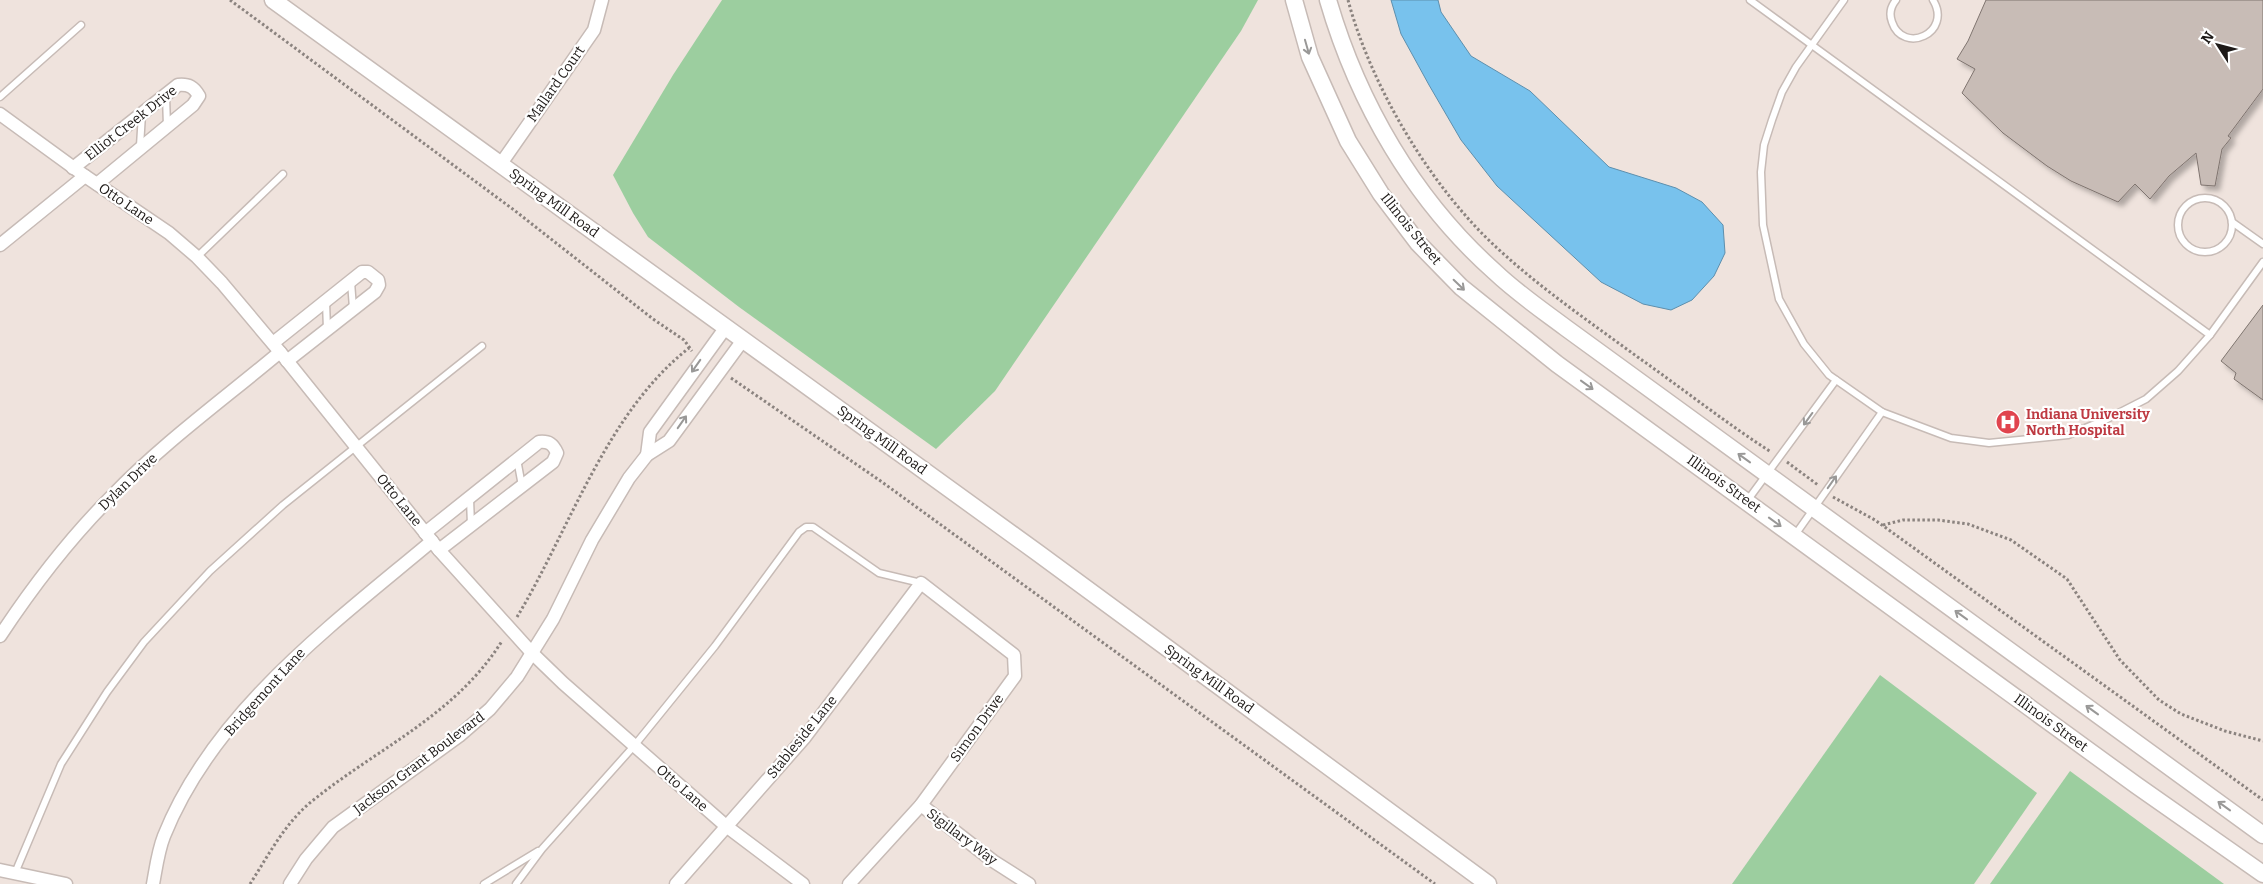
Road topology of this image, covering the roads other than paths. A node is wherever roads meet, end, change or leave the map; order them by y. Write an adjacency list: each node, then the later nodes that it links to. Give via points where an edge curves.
1 (273, 0): 17 (street, Spring Mill Road)
2 (602, 0): 17 (street, Mallard Court, via 594,30)
3 (1294, 0): 44 (street, Illinois Street, one-way to 44, via 1321,85 1348,141 1381,194 1418,243 1461,287 1550,358)
4 (1328, 0): 41 (street, one-way to 4, via 1541,310 1472,251 1414,181 1382,129 1355,75)
5 (1750, 0): 10 (lane)
6 (1844, 0): 10 (lane)
7 (1896, 0): 8 (lane, via 1891,11 1894,27 1899,33 1914,39 1922,38 1934,28 1938,13)
8 (1933, 0)
9 (81, 26): 12 (lane)
10 (1812, 45): 32 (lane); 36 (lane, via 1782,92 1764,145 1762,225 1779,299 1804,344)
11 (166, 95): 13 (street, Elliot Creek Drive); 15 (lane); 15 (street, Elliot Creek Drive, via 178,84 186,84 199,96)
12 (0, 97)
13 (142, 113): 16 (lane); 18 (street, Elliot Creek Drive)
14 (0, 114): 18 (street, Otto Lane)
15 (167, 127): 16 (street, Elliot Creek Drive)
16 (140, 149): 21 (street, Elliot Creek Drive)
17 (500, 165): 30 (street, Spring Mill Road)
18 (74, 168): 20 (street, Otto Lane)
19 (283, 174): 25 (lane)
20 (85, 176): 21 (street, Otto Lane); 24 (street, Elliot Creek Drive)
21 (97, 184): 25 (street, Otto Lane, via 169,233)
22 (2232, 222): 22 (lane, via 2223,205 2208,198 2199,199 2184,208 2178,225 2184,242 2199,252 2208,252 2225,244 2230,237); 23 (lane)
23 (2263, 244)
24 (0, 245)
25 (197, 257): 35 (street, Otto Lane)
26 (2263, 262): 32 (lane)
27 (351, 281): 28 (street, Dylan Drive); 29 (lane); 29 (street, Dylan Drive, via 362,272 368,272 379,285)
28 (326, 301): 31 (lane); 35 (street, Dylan Drive)
29 (353, 308): 31 (street, Dylan Drive)
30 (726, 327): 33 (street, Spring Mill Road); 39 (street, Jackson Grant Boulevard, one-way to 39, via 650,432)
31 (327, 328): 35 (street, Dylan Drive)
32 (2210, 335): 37 (lane, via 2178,371 2146,399 2068,435 1989,443 1951,438)
33 (743, 340): 39 (street, Jackson Grant Boulevard, one-way to 33, via 669,441); 69 (street, Spring Mill Road)
34 (482, 346): 38 (lane)
35 (280, 352): 38 (street, Otto Lane); 50 (street, Dylan Drive, via 112,495 30,591)
36 (1836, 380): 37 (lane); 41 (lane, one-way to 41)
37 (1882, 412): 45 (lane, one-way to 37)
38 (356, 447): 48 (street, Otto Lane); 59 (lane, via 282,505 210,571 144,642 61,764)
39 (647, 455): 51 (street, Jackson Grant Boulevard, via 629,478 592,540 553,619)
40 (517, 459): 42 (lane); 42 (street, Bridgemont Lane, via 539,442 547,442 557,454 553,462); 43 (street, Bridgemont Lane)
41 (1767, 474): 44 (lane); 45 (street)
42 (522, 486): 46 (street, Bridgemont Lane)
43 (470, 497): 46 (lane); 48 (street, Bridgemont Lane)
44 (1747, 502): 47 (street, Illinois Street, one-way to 47)
45 (1814, 508): 47 (lane); 55 (street, one-way to 45)
46 (471, 524): 48 (street, Bridgemont Lane)
47 (1794, 536): 58 (street, Illinois Street)
48 (432, 541): 51 (street, Otto Lane); 61 (street, Bridgemont Lane, via 331,624 276,675 218,743 177,806 163,838)
49 (921, 583): 52 (lane, via 879,573 813,527 806,527 798,532 715,646); 53 (street, Simon Drive, via 1014,655 1015,676); 54 (street, Stableside Lane, via 804,737)
50 (0, 636)
51 (532, 653): 52 (street, Otto Lane); 62 (street, Jackson Grant Boulevard, via 518,677 490,709 451,742 333,827)
52 (634, 746): 54 (street, Otto Lane); 56 (lane)
53 (921, 805): 67 (street, Simon Drive); 68 (street, Sigillary Way, via 993,862)
54 (726, 826): 65 (street, Stableside Lane); 66 (street, Otto Lane)
55 (2263, 835)
56 (542, 849): 63 (lane); 64 (lane)
57 (0, 870): 59 (street)
58 (2263, 874)
59 (15, 875): 60 (street)
60 (66, 884)
61 (153, 884)
62 (290, 884)
63 (484, 884)
64 (516, 884)
65 (676, 884)
66 (804, 884)
67 (849, 884)
68 (1029, 884)
69 (1488, 884)

